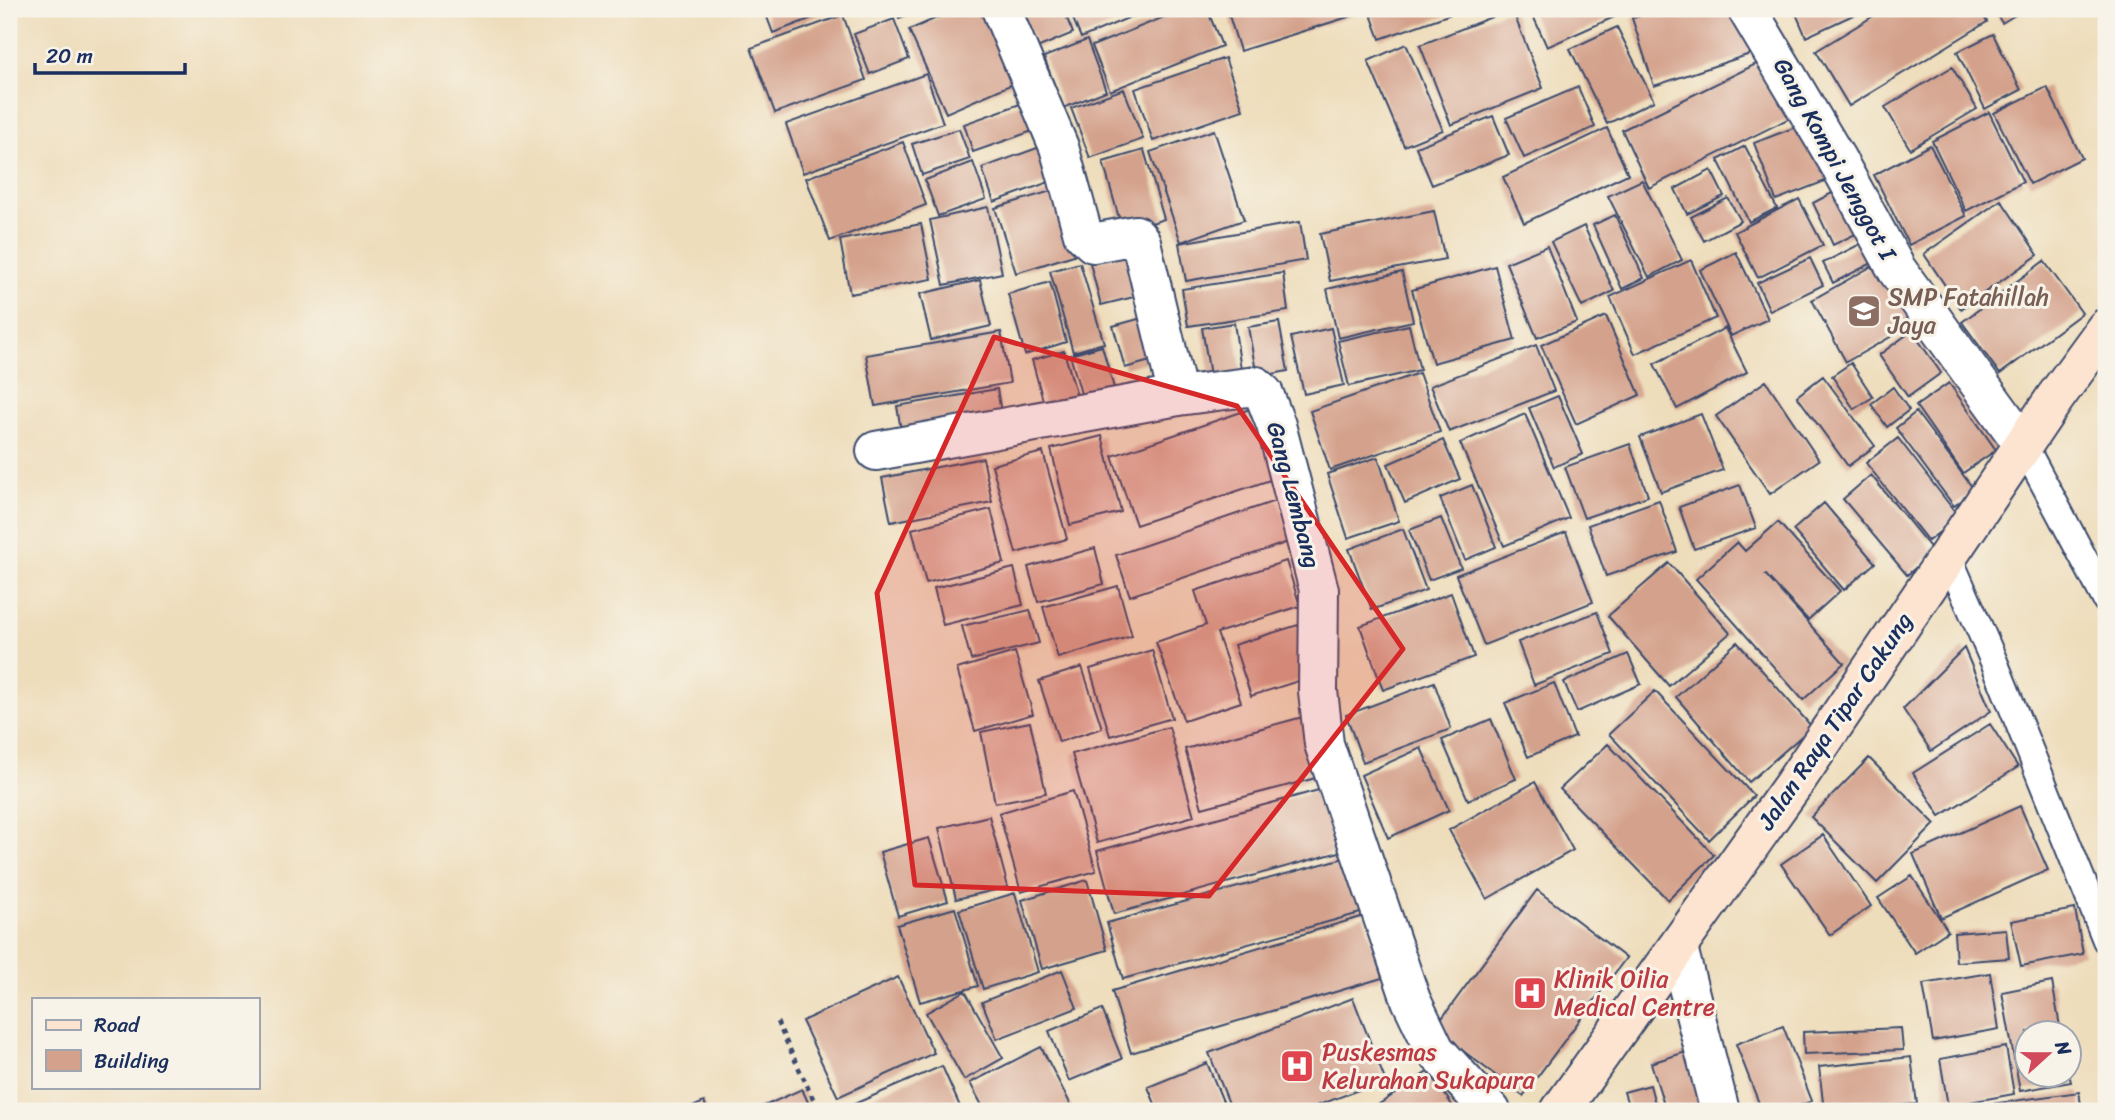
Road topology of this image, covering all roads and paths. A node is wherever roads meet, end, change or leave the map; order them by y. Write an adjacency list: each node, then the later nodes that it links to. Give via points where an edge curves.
1 (1000, 9): 4 (street, via 1059,147 1083,234 1093,243 1128,234 1141,242)
2 (1747, 9): 5 (street, Gang Kompi Jenggot I, via 1897,270)
3 (2106, 328): 5 (street, Jalan Raya Tipar Cakung)
4 (1178, 396): 6 (street); 13 (street, Gang Lembang, via 1256,386 1264,394 1319,590 1318,691 1324,744 1411,1000 1435,1050)
5 (2024, 444): 7 (street, Jalan Raya Tipar Cakung); 8 (lane)
6 (876, 451)
7 (1948, 556): 9 (lane); 10 (street, Jalan Raya Tipar Cakung)
8 (2106, 600)
9 (2106, 940)
10 (1678, 948): 14 (street, Jalan Raya Tipar Cakung); 15 (street)
11 (776, 1022): 12 (path)
12 (819, 1111)
13 (1491, 1111)
14 (1560, 1111)
15 (1720, 1111)

